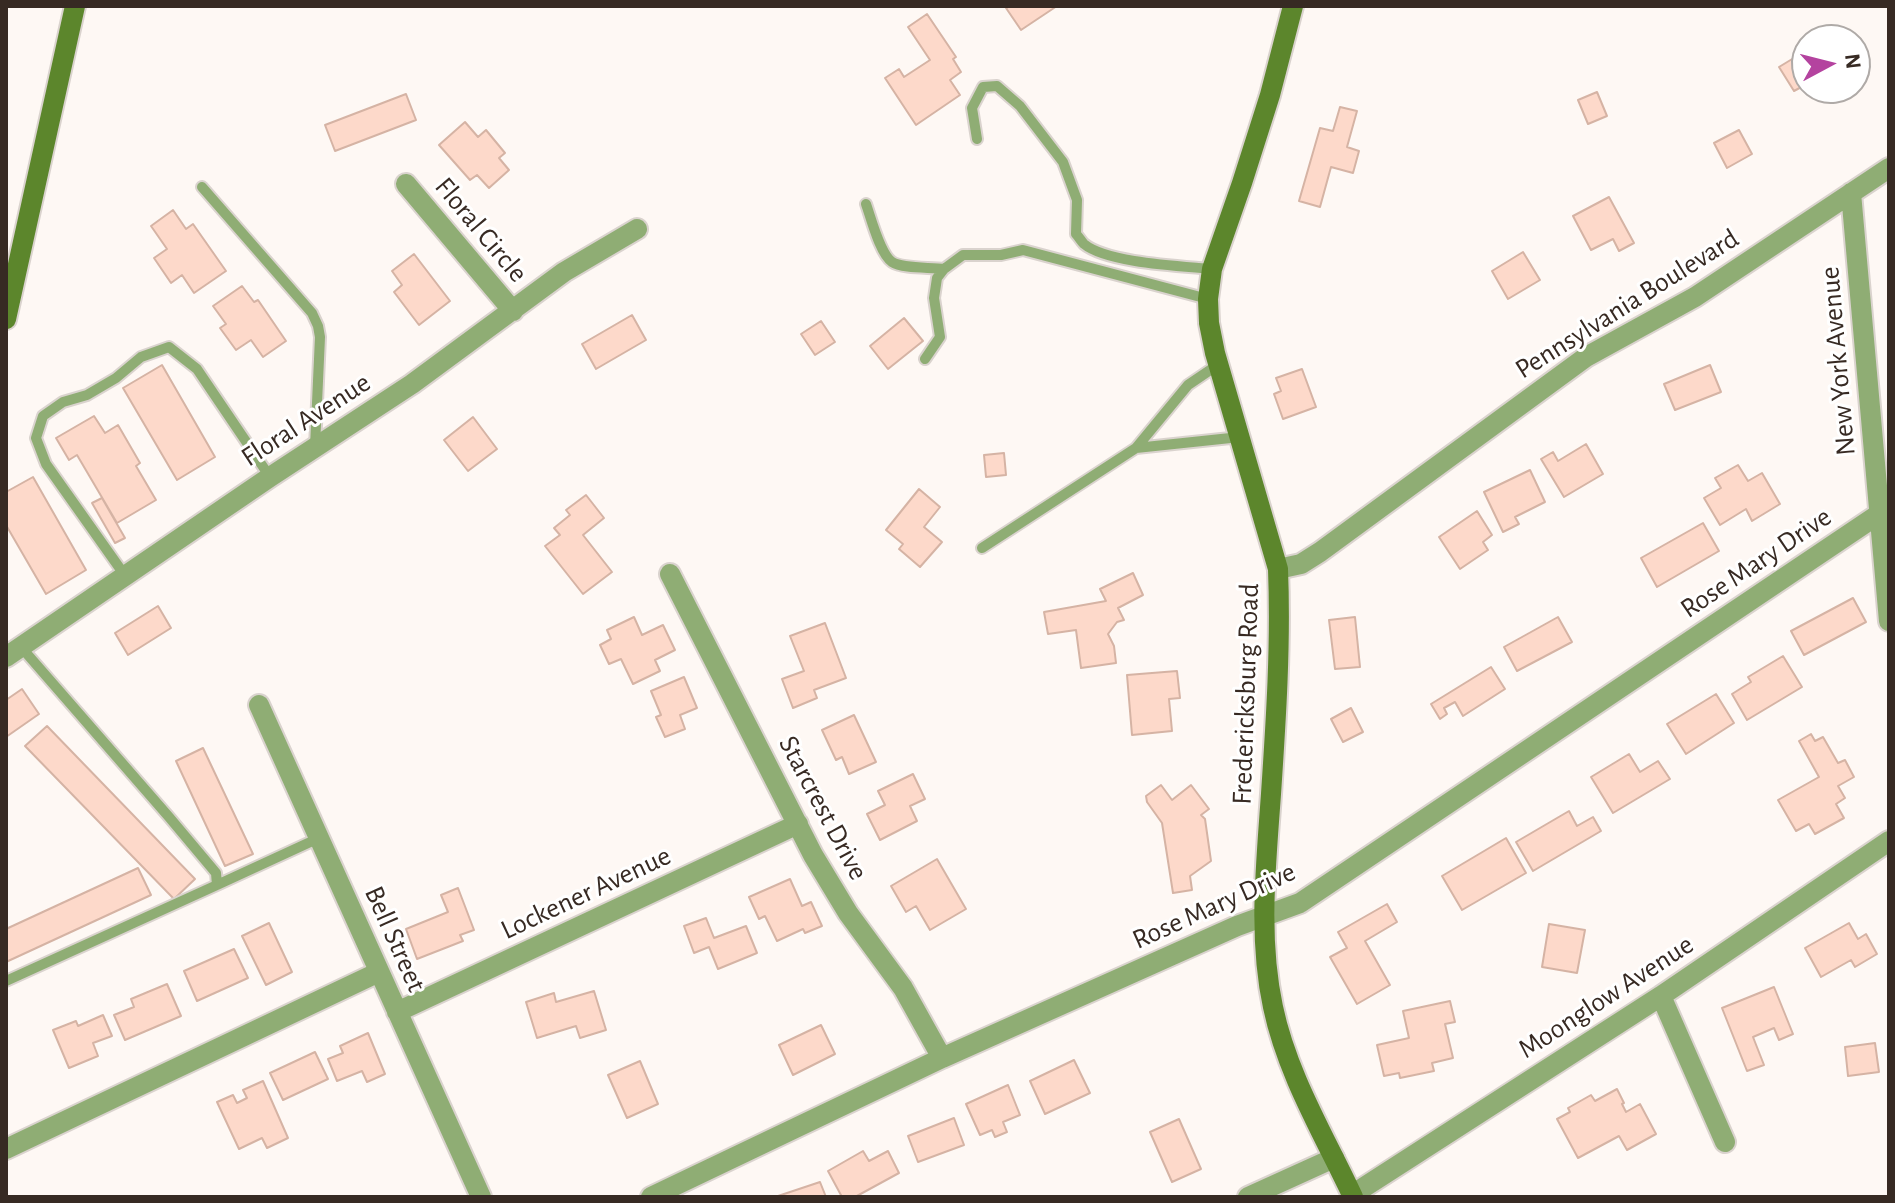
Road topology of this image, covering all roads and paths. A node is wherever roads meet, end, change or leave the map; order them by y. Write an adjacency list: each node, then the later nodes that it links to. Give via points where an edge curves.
1 (75, 6): 14 (street)
2 (1293, 6): 11 (street, Fredericksburg Road, via 1270,95)
3 (977, 139): 11 (lane, via 972,108 983,87 997,86 1020,106 1063,162 1077,200 1076,234 1085,245 1118,257)
4 (1889, 168): 7 (street, Pennsylvania Boulevard)
5 (406, 184): 13 (street, Floral Circle)
6 (202, 187): 19 (lane, via 318,326)
7 (1851, 193): 21 (street, New York Avenue); 23 (street, Pennsylvania Boulevard, via 1695,297 1586,357 1310,559)
8 (866, 204): 10 (lane, via 891,262)
9 (637, 229): 13 (street, Floral Avenue, via 564,272)
10 (944, 269): 12 (lane, via 963,255 1023,250); 15 (lane, via 934,298 940,337)
11 (1212, 269): 12 (street, Fredericksburg Road)
12 (1208, 299): 16 (street, Fredericksburg Road)
13 (513, 311): 19 (street, Floral Avenue)
14 (6, 319)
15 (925, 359)
16 (1219, 364): 17 (street, Fredericksburg Road); 18 (lane, via 1188,385)
17 (1240, 437): 18 (lane); 23 (street, Fredericksburg Road)
18 (1136, 448): 22 (lane)
19 (315, 449): 20 (street, Floral Avenue)
20 (270, 477): 25 (street, Floral Avenue); 25 (lane, via 197,369 169,347 141,357 87,395 63,402 43,416 36,438 46,464)
21 (1879, 514): 26 (street, New York Avenue); 33 (street, Rose Mary Drive, via 1300,903)
22 (982, 548)
23 (1278, 569): 33 (street, Fredericksburg Road)
24 (670, 574): 29 (street, Starcrest Drive)
25 (126, 577): 27 (street, Floral Avenue)
26 (1889, 621)
27 (13, 652): 32 (lane, via 188,840 216,873)
28 (259, 705): 30 (street, Bell Street)
29 (798, 824): 37 (street, Lockener Avenue); 38 (street, Starcrest Drive, via 848,913 903,988)
30 (319, 838): 32 (lane); 34 (street, Bell Street)
31 (1889, 841): 36 (street, Moonglow Avenue)
32 (217, 885): 35 (lane)
33 (1265, 916): 38 (street, Rose Mary Drive); 41 (street, Fredericksburg Road, via 1273,1010 1310,1111)
34 (379, 972): 37 (street, Bell Street); 40 (street)
35 (6, 981)
36 (1661, 996): 39 (street); 42 (street, Moonglow Avenue)
37 (397, 1012): 43 (street, Bell Street)
38 (942, 1058): 44 (street, Rose Mary Drive)
39 (1725, 1142)
40 (6, 1149)
41 (1334, 1158): 42 (street, Fredericksburg Road); 45 (street)
42 (1352, 1196)
43 (481, 1197)
44 (651, 1197)
45 (1248, 1197)

